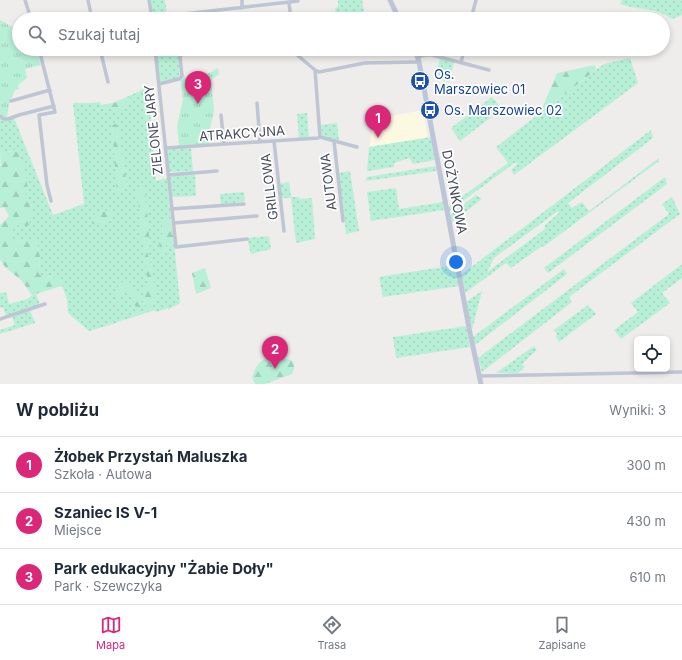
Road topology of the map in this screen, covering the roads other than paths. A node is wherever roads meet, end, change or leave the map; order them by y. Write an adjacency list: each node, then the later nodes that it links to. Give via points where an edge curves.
1 (25, 0): 10 (street)
2 (88, 0): 11 (street)
3 (149, 0): 12 (street)
4 (242, 0): 9 (street)
5 (390, 0): 15 (street)
6 (476, 0): 16 (street)
7 (298, 1): 8 (street)
8 (289, 3): 9 (street); 14 (street)
9 (242, 8): 13 (street)
10 (29, 12)
11 (91, 12)
12 (151, 12)
13 (204, 12)
14 (290, 12)
15 (396, 12)
16 (473, 12)
17 (41, 56): 32 (street)
18 (102, 56): 30 (street)
19 (156, 56): 31 (street, ZIELONE JARY)
20 (181, 56): 31 (street, via 182,76)
21 (300, 56): 28 (street)
22 (417, 56): 26 (street, DOŻYNKOWA)
23 (424, 56): 26 (street)
24 (436, 56): 27 (street)
25 (462, 56): 27 (street)
26 (418, 60): 28 (street, via 366,63 319,72); 58 (street, DOŻYNKOWA)
27 (461, 63): 29 (street)
28 (314, 70): 38 (street)
29 (489, 70)
30 (108, 82)
31 (159, 84): 44 (street, ZIELONE JARY)
32 (50, 90): 33 (street); 35 (street)
33 (11, 101)
34 (257, 104): 41 (street)
35 (54, 106): 37 (street, via 8,119); 47 (street, via 55,112 39,115)
36 (221, 115): 42 (street)
37 (0, 116)
38 (320, 137): 39 (street, ATRAKCYJNA); 40 (street, AUTOWA)
39 (274, 141): 41 (street, ATRAKCYJNA); 53 (street, GRILLOWA)
40 (334, 141): 43 (street, AUTOWA); 51 (street, AUTOWA)
41 (260, 142): 42 (street, ATRAKCYJNA)
42 (224, 144): 44 (street, ATRAKCYJNA)
43 (357, 147)
44 (165, 148): 46 (street, ZIELONE JARY)
45 (217, 171): 46 (street)
46 (168, 175): 49 (street, ZIELONE JARY)
47 (51, 201)
48 (244, 204): 49 (street)
49 (171, 209): 52 (street, ZIELONE JARY)
50 (257, 216): 52 (street)
51 (343, 221)
52 (174, 223): 54 (street, ZIELONE JARY, via 176,247)
53 (284, 230)
54 (247, 239)
55 (45, 304): 56 (street)
56 (0, 319)
57 (682, 372): 58 (street)
58 (479, 376): 59 (street, DOŻYNKOWA)
59 (481, 384)

